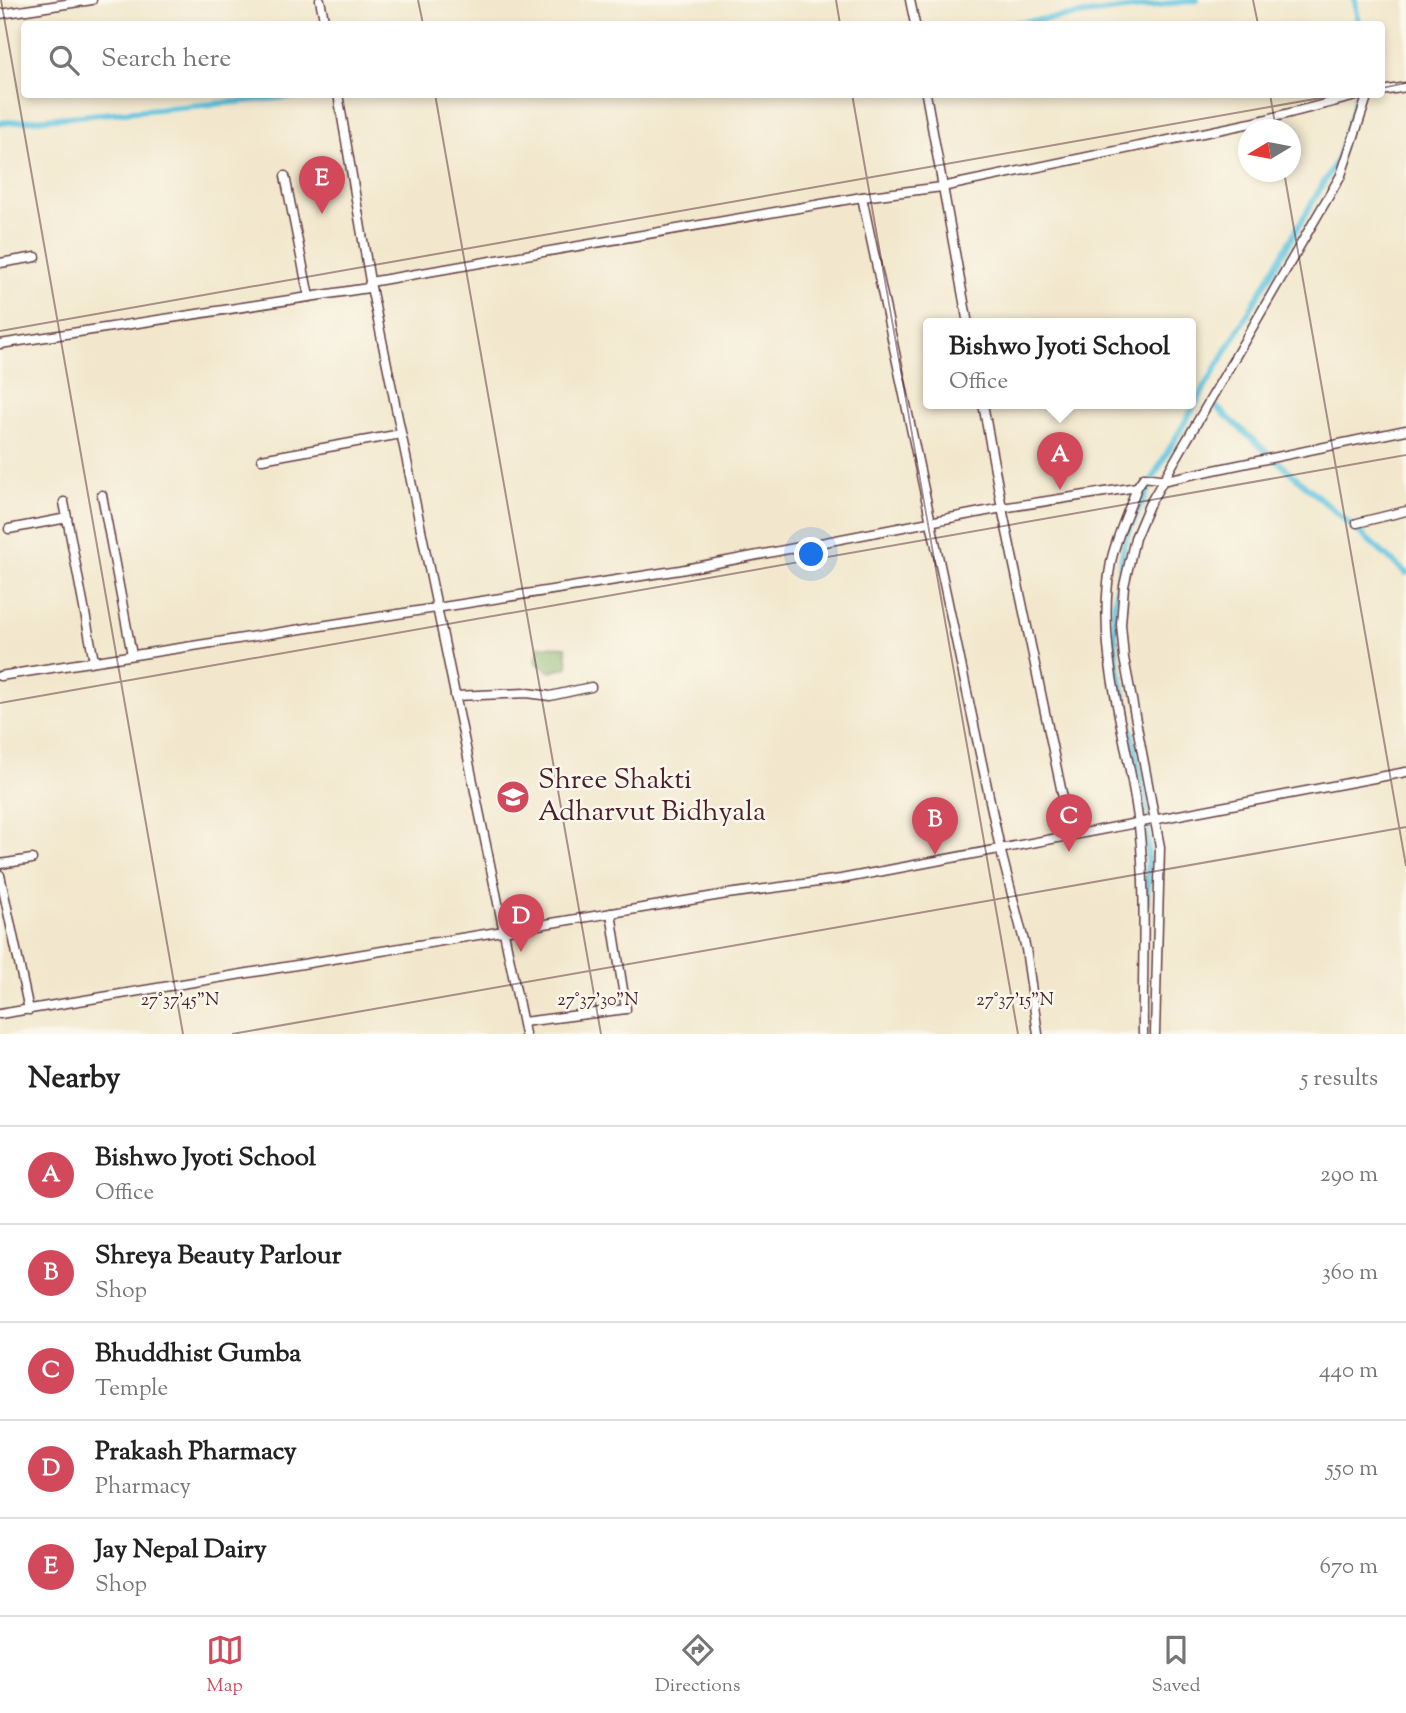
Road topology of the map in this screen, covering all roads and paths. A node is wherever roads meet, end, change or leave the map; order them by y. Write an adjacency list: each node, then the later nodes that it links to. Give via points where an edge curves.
1 (92, 0): 4 (street)
2 (320, 0): 5 (street)
3 (910, 0): 6 (street)
4 (0, 14)
5 (324, 21)
6 (914, 21)
7 (1406, 87): 8 (street)
8 (1385, 90)
9 (338, 98): 18 (street)
10 (927, 98): 14 (street)
11 (1348, 98): 14 (street)
12 (1364, 98): 26 (street, via 1341,175)
13 (285, 176): 19 (street)
14 (942, 187): 15 (street); 20 (street)
15 (862, 197): 18 (street); 33 (street)
16 (36, 257): 17 (street)
17 (0, 263)
18 (370, 282): 19 (street, via 368,288); 24 (street)
19 (309, 297): 21 (street)
20 (967, 318)
21 (0, 344)
22 (984, 409): 30 (street)
23 (1406, 430): 26 (street)
24 (401, 434): 25 (street); 36 (street)
25 (262, 459)
26 (1158, 479): 27 (street, via 1144,477); 43 (street, via 1135,538 1121,624 1130,695)
27 (1137, 486): 30 (street); 44 (street, via 1111,559 1106,631 1109,676)
28 (102, 495): 37 (street)
29 (64, 502): 32 (street)
30 (1002, 508): 33 (street); 45 (street)
31 (1406, 511): 34 (street)
32 (67, 518): 35 (street); 38 (street)
33 (933, 523): 36 (street, via 680,570); 46 (street)
34 (1357, 523)
35 (9, 529)
36 (437, 606): 37 (street); 41 (street)
37 (132, 655): 38 (street)
38 (94, 661): 39 (street)
39 (0, 676)
40 (592, 687): 41 (street, via 550,696)
41 (456, 696): 51 (street)
42 (1406, 772): 43 (street)
43 (1157, 819): 44 (street); 58 (street)
44 (1139, 824): 45 (street); 57 (street)
45 (1071, 836): 46 (street)
46 (1000, 848): 50 (street, via 841,879); 56 (street, via 1026,949)
47 (32, 859): 48 (street)
48 (0, 864)
49 (0, 875): 52 (street)
50 (611, 913): 51 (street); 54 (street, via 626,1009)
51 (504, 931): 52 (street); 54 (street)
52 (29, 1010): 53 (street)
53 (0, 1014)
54 (523, 1022): 55 (street)
55 (525, 1034)
56 (1038, 1034)
57 (1143, 1034)
58 (1155, 1034)

